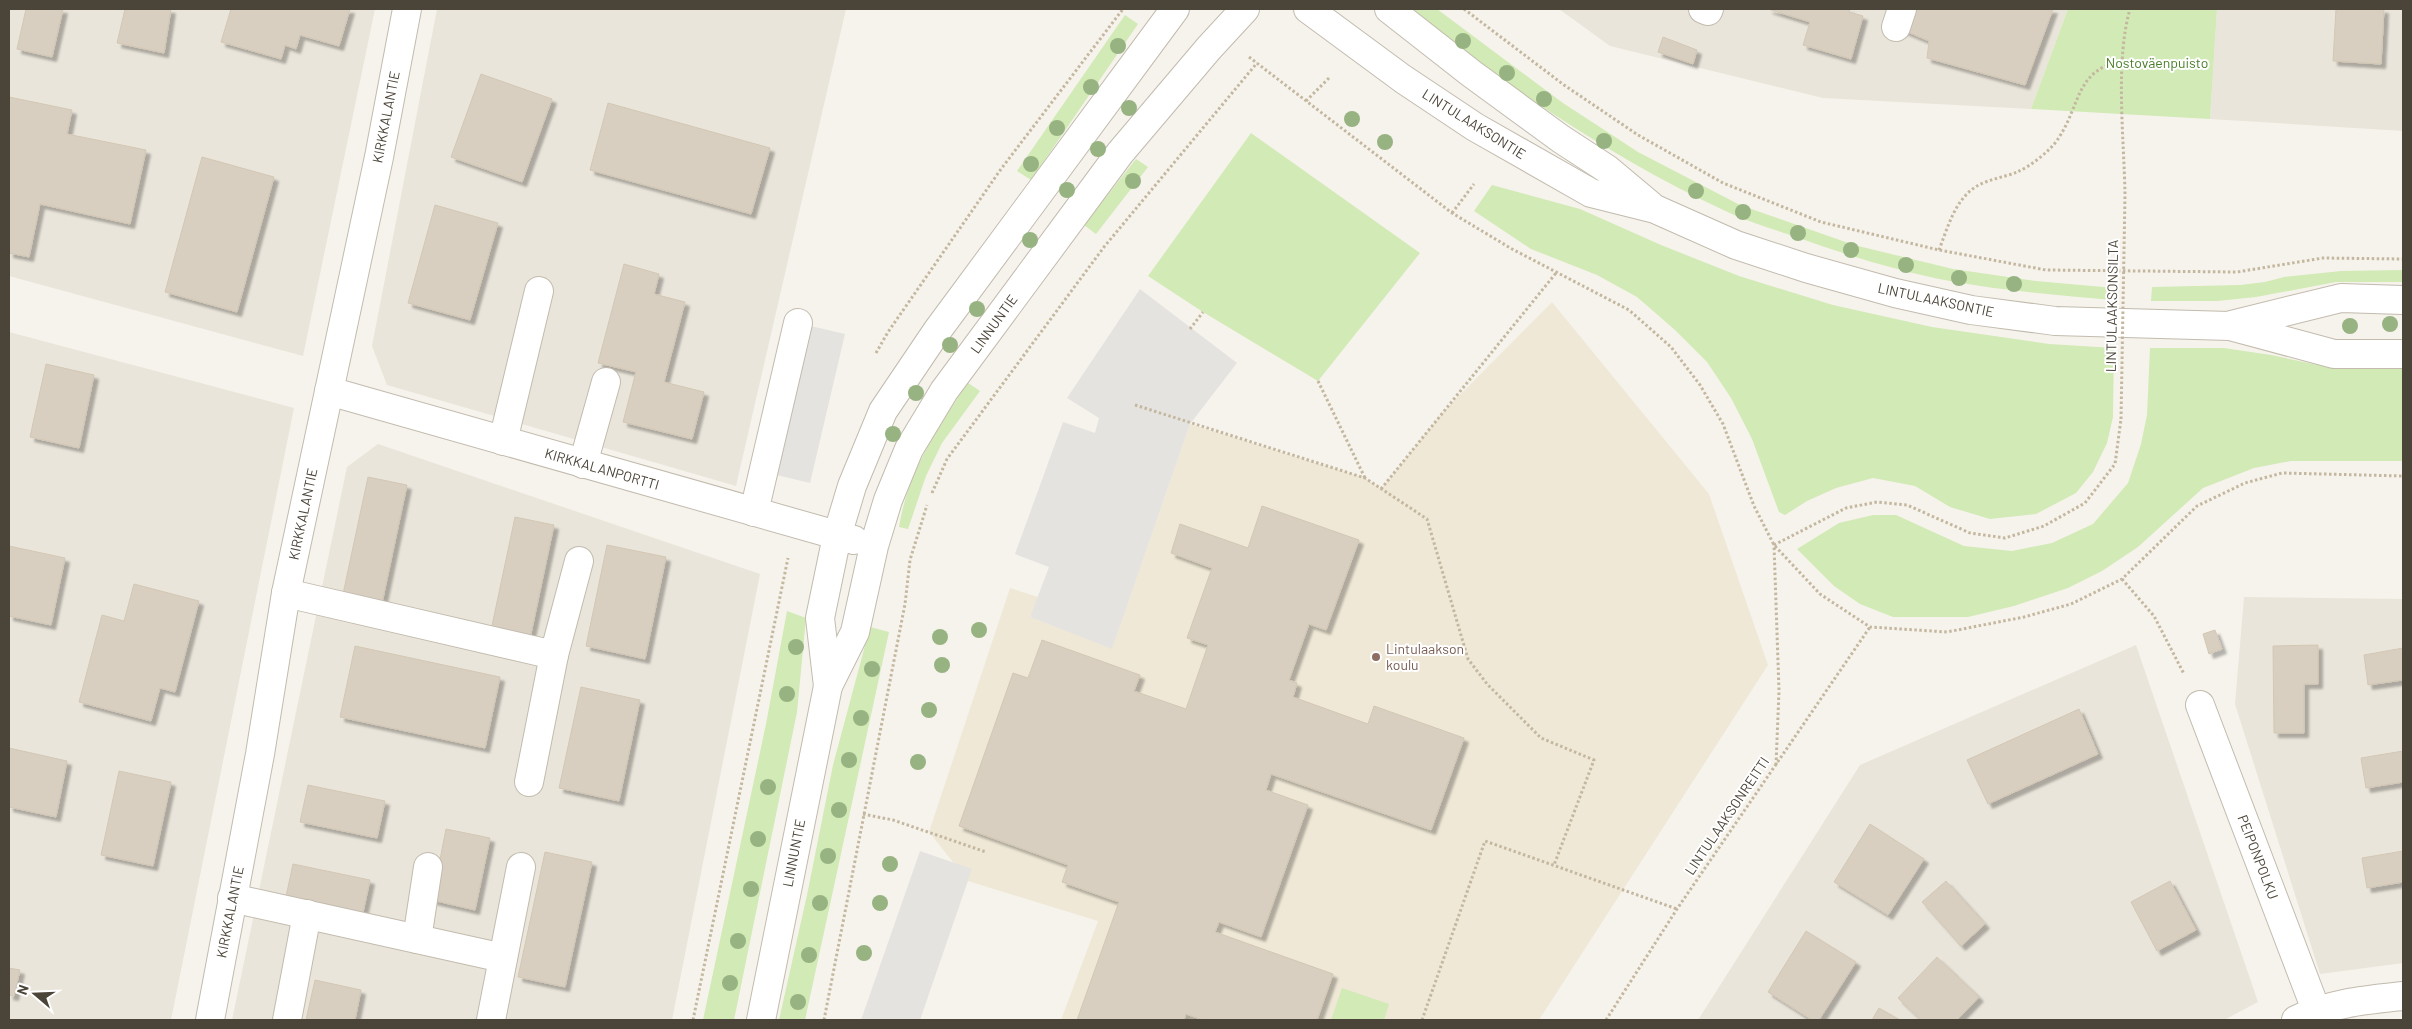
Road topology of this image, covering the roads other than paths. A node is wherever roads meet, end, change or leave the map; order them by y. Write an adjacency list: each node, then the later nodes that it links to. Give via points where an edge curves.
1 (407, 9): 15 (street, KIRKKALANTIE)
2 (1175, 9): 19 (street, LINNUNTIE, via 937,331 883,411 852,486)
3 (1245, 9): 20 (street, LINNUNTIE, via 1120,153 944,392 909,449)
4 (1308, 9): 8 (street, LINTULAAKSONTIE, via 1403,79 1527,158 1591,194)
5 (1389, 9): 8 (street, LINTULAAKSONTIE, via 1479,80 1607,169)
6 (1703, 9): 7 (street)
7 (1709, 9)
8 (1655, 210): 12 (street, LINTULAAKSONTIE, via 1736,245 1806,268 1971,310 2056,321)
9 (538, 291): 16 (street)
10 (2403, 300): 12 (street, LINTULAAKSONTIE, via 2342,298)
11 (798, 323): 18 (street)
12 (2230, 326): 13 (street, LINTULAAKSONTIE, via 2334,354)
13 (2403, 354)
14 (606, 382): 17 (street)
15 (329, 391): 16 (street, KIRKKALANPORTTI); 22 (street, KIRKKALANTIE)
16 (503, 441): 17 (street, KIRKKALANPORTTI)
17 (583, 464): 18 (street, KIRKKALANPORTTI)
18 (754, 512): 19 (street, KIRKKALANPORTTI)
19 (837, 536): 20 (street, KIRKKALANPORTTI); 24 (street, LINNUNTIE, via 820,618)
20 (874, 546): 24 (street, LINNUNTIE, via 855,632)
21 (579, 561): 23 (street)
22 (286, 593): 23 (street); 29 (street, KIRKKALANTIE)
23 (554, 655): 26 (street)
24 (828, 686): 38 (street, LINNUNTIE)
25 (2200, 705): 34 (street, PEIPONPOLKU)
26 (529, 782)
27 (428, 867): 31 (street)
28 (521, 867): 32 (street)
29 (232, 898): 30 (street); 35 (street, KIRKKALANTIE)
30 (307, 914): 31 (street); 36 (street)
31 (417, 939): 32 (street)
32 (504, 958): 37 (street)
33 (2403, 996): 34 (street, via 2344,1003)
34 (2306, 1015)
35 (210, 1020)
36 (287, 1020)
37 (491, 1020)
38 (761, 1020)

